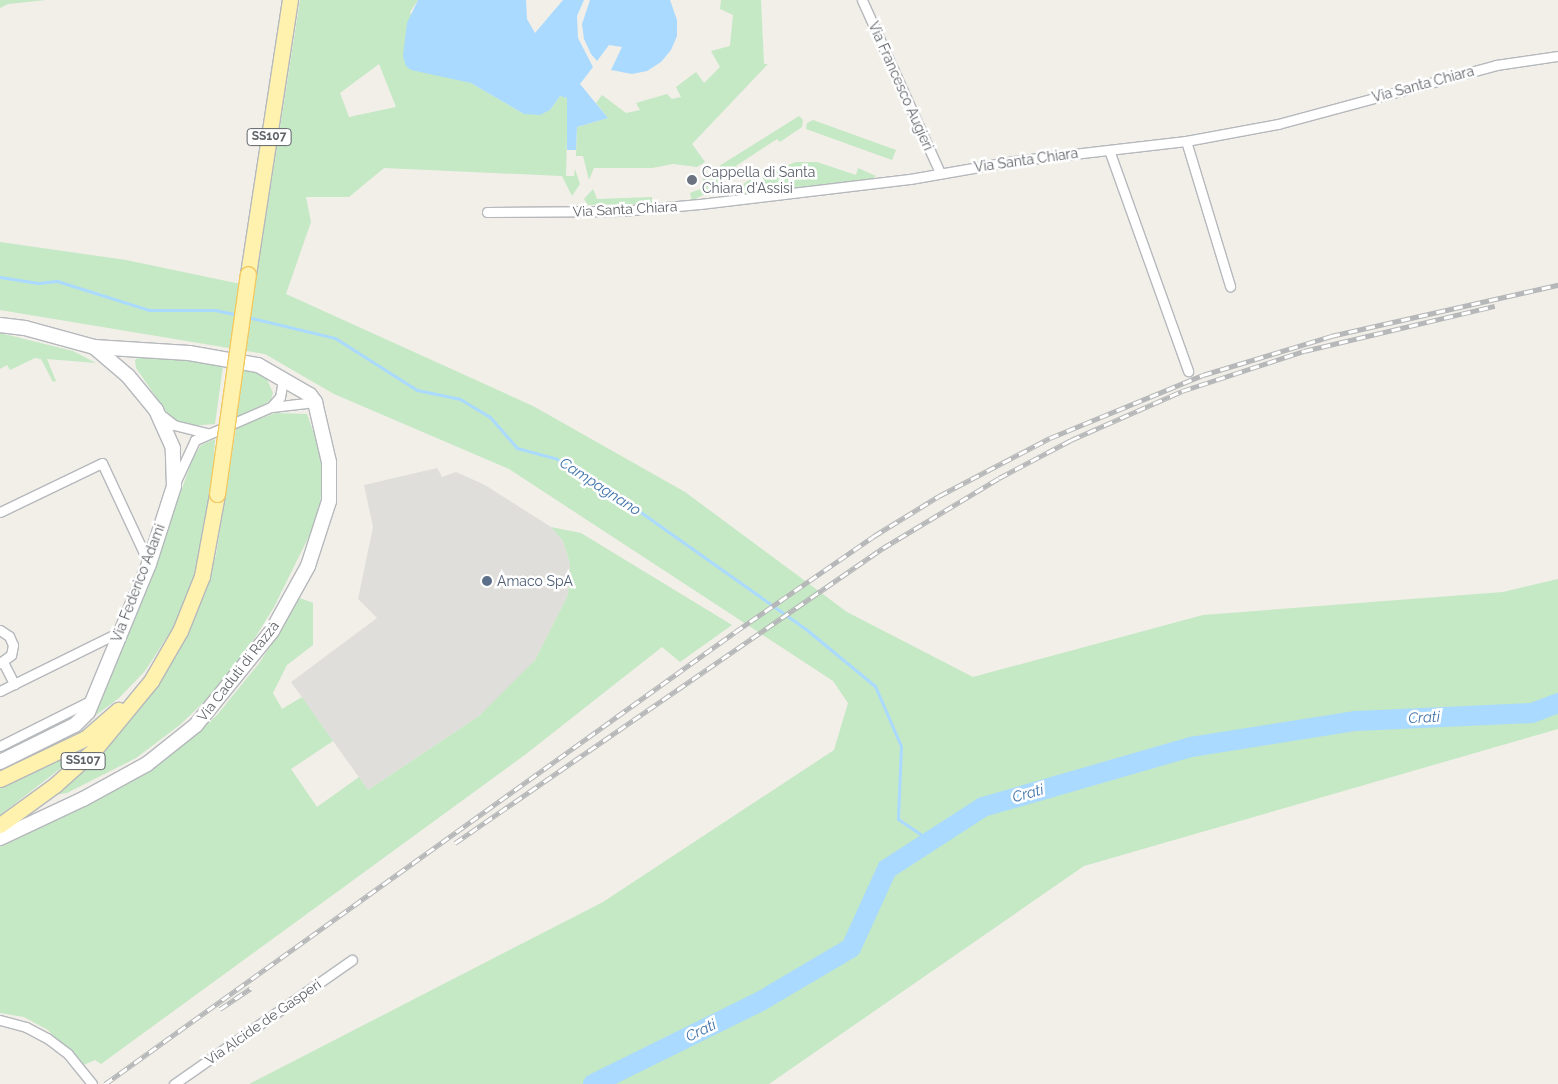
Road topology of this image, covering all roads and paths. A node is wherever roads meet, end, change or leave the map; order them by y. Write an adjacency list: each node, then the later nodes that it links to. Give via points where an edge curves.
1 (290, 0): 23 (main road, SS107, bridge, via 202,576 180,631)
2 (862, 0): 6 (street, Via Francesco Augieri)
3 (1558, 56): 4 (street, Via Santa Chiara, via 1496,65 1278,124)
4 (1186, 141): 5 (street, Via Santa Chiara); 8 (street)
5 (1109, 150): 6 (street, Via Santa Chiara); 11 (street)
6 (940, 173): 7 (street, Via Santa Chiara, via 692,205 620,211)
7 (487, 212)
8 (1230, 286)
9 (0, 325): 10 (street, via 24,328)
10 (94, 347): 12 (street, via 189,353 238,361 258,365); 15 (street, Via Federico Adami, via 128,376)
11 (1188, 371)
12 (283, 380): 13 (street); 14 (street, via 280,397)
13 (316, 402): 14 (street); 31 (street, Via Caduti di Razzà, via 329,462 329,501 308,566 272,631 196,725 146,764 84,799)
14 (271, 407): 16 (street)
15 (156, 410): 16 (street, via 174,425); 17 (street, Via Federico Adami, via 173,448)
16 (207, 433): 17 (street, via 195,440)
17 (174, 486): 19 (street, Via Federico Adami)
18 (0, 512): 19 (street, via 102,463)
19 (148, 564): 21 (street, Via Federico Adami)
20 (0, 630): 22 (street, via 9,636 13,645 11,655)
21 (119, 632): 24 (street); 26 (street, Via Federico Adami)
22 (2, 662): 24 (street)
23 (151, 681): 29 (main road, SS107, via 86,738); 30 (main road, SS107, via 95,749 55,785)
24 (14, 684): 25 (street)
25 (0, 691)
26 (95, 698): 27 (street); 28 (street, Via Federico Adami, via 88,712 75,725)
27 (0, 746)
28 (0, 762)
29 (0, 779)
30 (0, 825)
31 (0, 838)
32 (352, 960): 35 (street, Via Alcide de Gasperi)
33 (0, 1020): 34 (street, via 26,1027 47,1038 68,1054)
34 (92, 1084)
35 (174, 1084)

